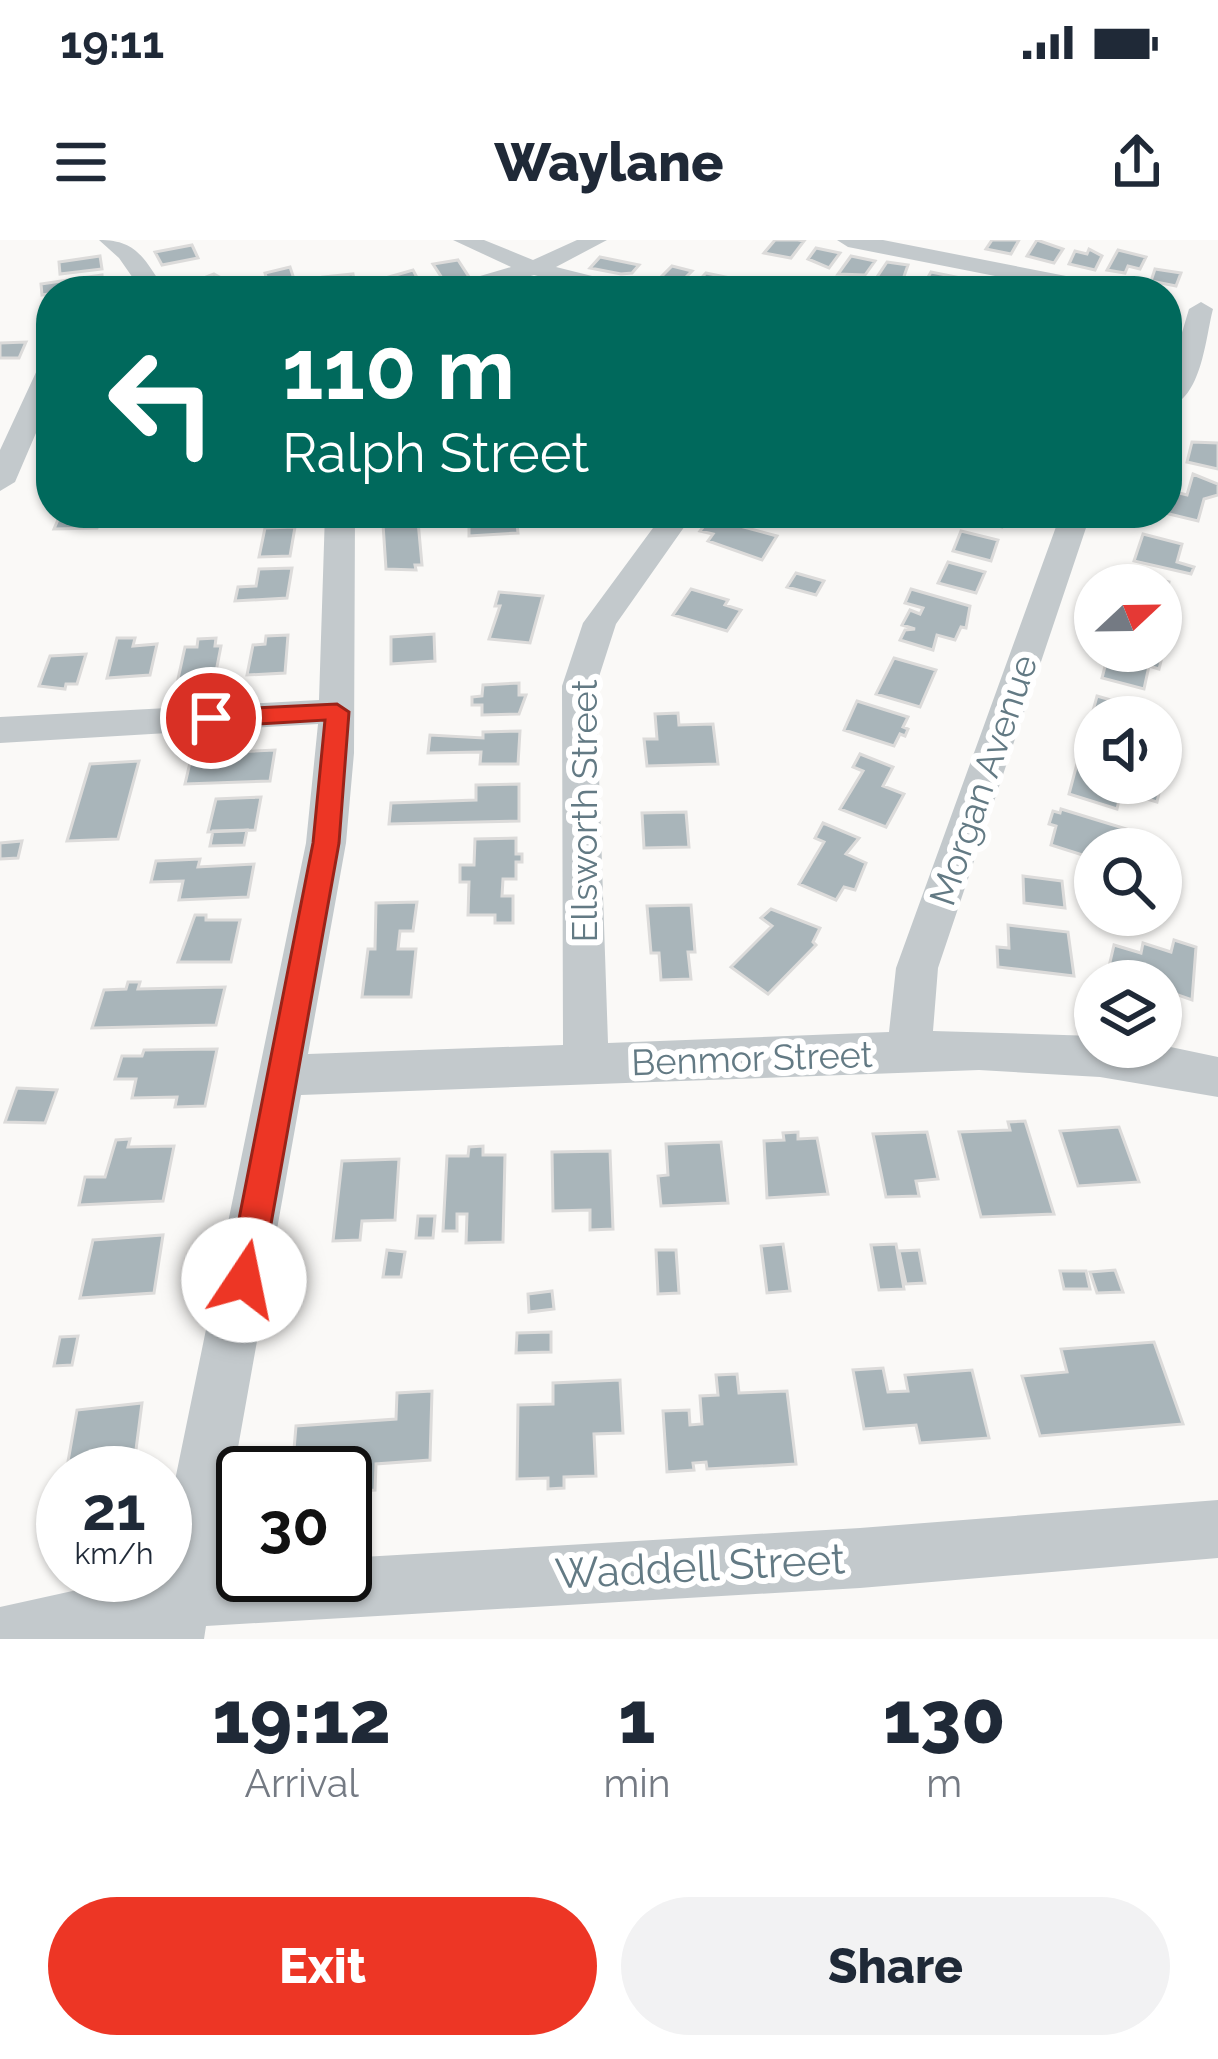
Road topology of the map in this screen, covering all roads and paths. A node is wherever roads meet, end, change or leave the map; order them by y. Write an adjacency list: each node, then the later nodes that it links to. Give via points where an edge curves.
1 (110, 240): 6 (street)
2 (464, 240): 5 (street)
3 (596, 240): 5 (street)
4 (848, 240): 9 (street)
5 (534, 268): 7 (street); 8 (street)
6 (143, 276)
7 (507, 276)
8 (565, 276)
9 (1031, 276)
10 (1209, 311): 11 (street)
11 (1182, 379)
12 (36, 402): 13 (street)
13 (0, 482)
14 (340, 528): 17 (street)
15 (668, 528): 20 (street, Ellsworth Street, via 600,622 579,686)
16 (1071, 528): 19 (street, Morgan Avenue, via 916,968)
17 (337, 712): 18 (street); 21 (street, via 326,843)
18 (0, 730)
19 (912, 1051): 20 (street, Benmor Street); 22 (street, Benmor Street, via 1073,1054)
20 (586, 1065): 21 (street, Benmor Street)
21 (283, 1075): 24 (street)
22 (1218, 1077)
23 (1218, 1529): 24 (street, Waddell Street)
24 (177, 1618): 25 (street, Waddell Street)
25 (0, 1638)

